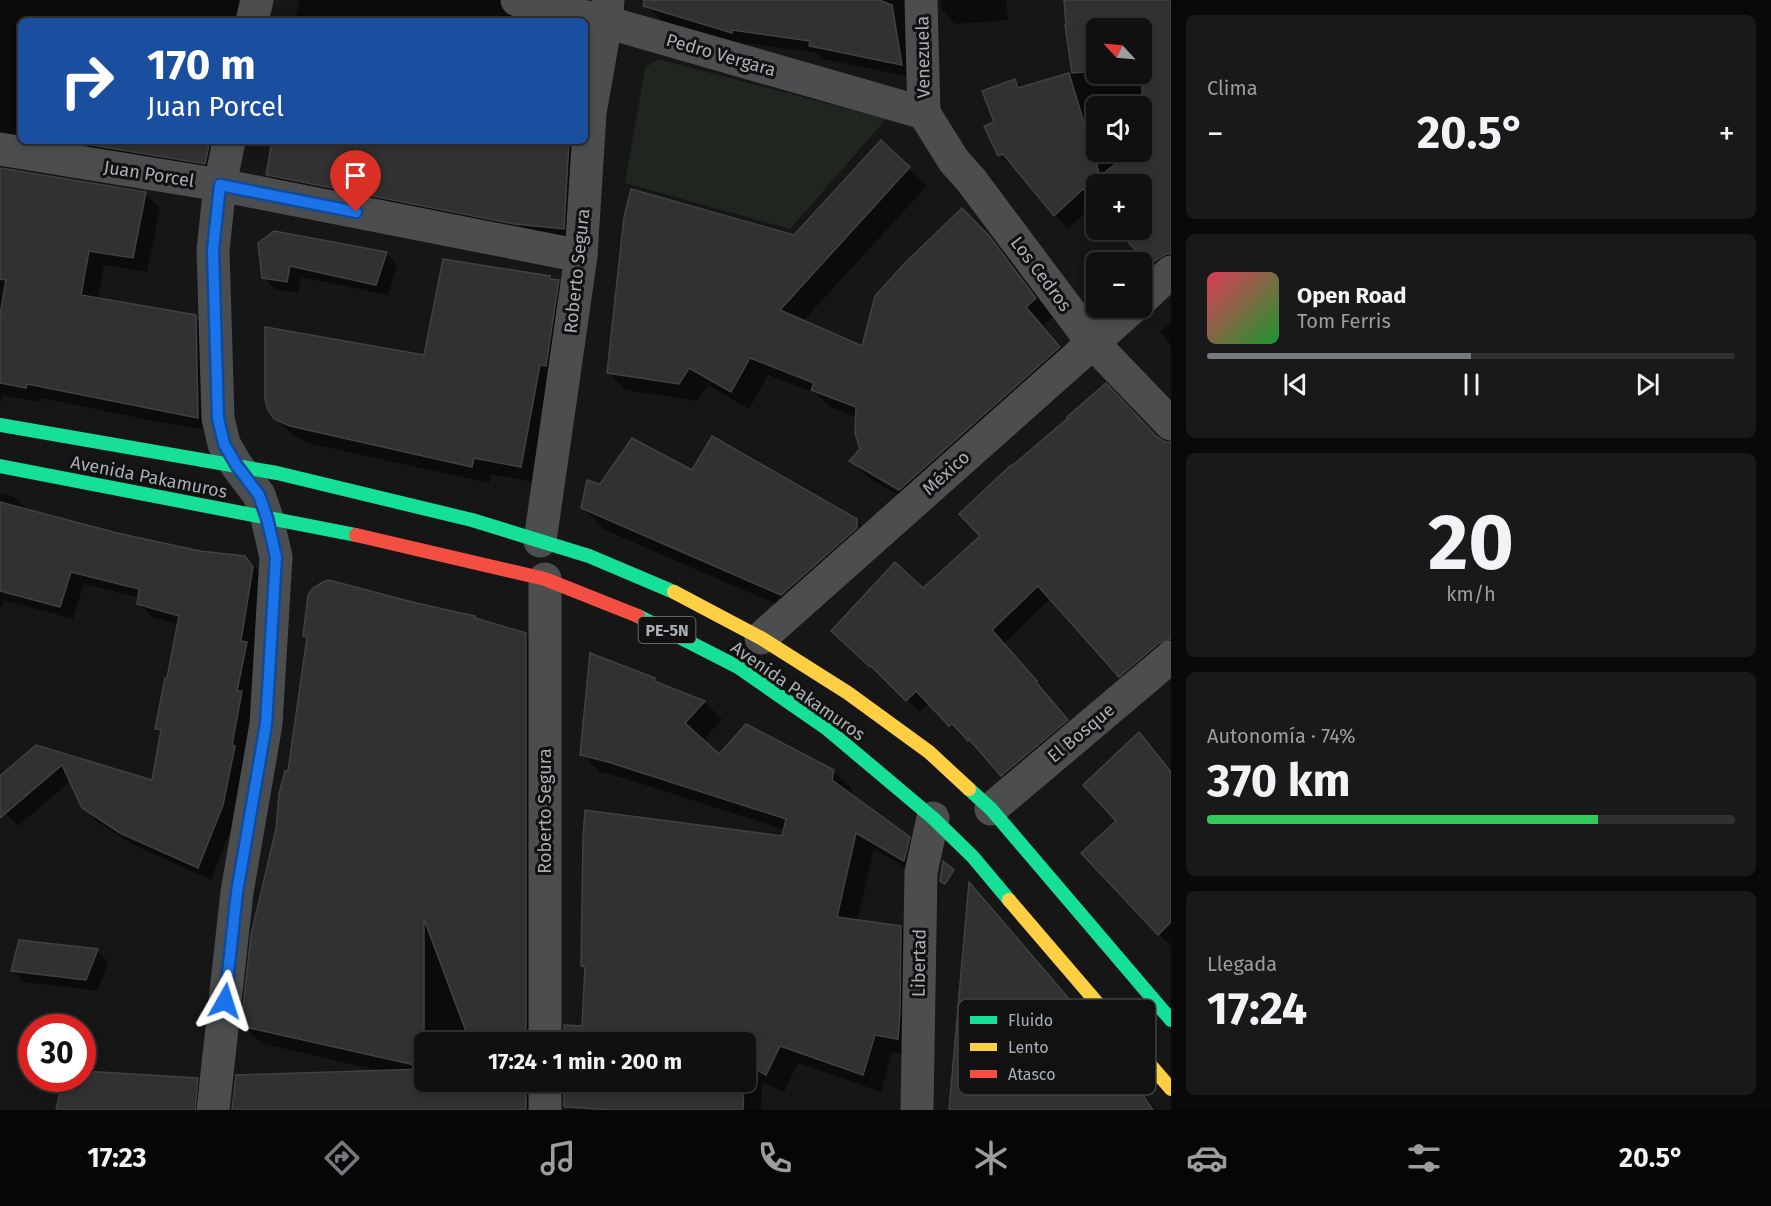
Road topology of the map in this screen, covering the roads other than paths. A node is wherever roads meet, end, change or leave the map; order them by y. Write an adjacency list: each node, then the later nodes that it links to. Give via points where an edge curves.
1 (256, 0): 5 (street)
2 (517, 0): 4 (street, Pedro Vergara)
3 (921, 0): 6 (street, Venezuela)
4 (607, 11): 6 (street, Pedro Vergara); 10 (street, Roberto Segura, via 590,113)
5 (253, 18)
6 (924, 113): 14 (street, Los Cedros, via 954,161)
7 (228, 144): 9 (street)
8 (0, 149): 9 (street, Juan Porcel)
9 (220, 185): 10 (street, Juan Porcel); 18 (street, via 213,250 218,418 224,444)
10 (581, 256): 20 (street, Roberto Segura)
11 (1171, 272): 12 (street)
12 (1152, 290)
13 (1121, 318): 14 (street, México)
14 (1093, 343): 15 (street, Los Cedros); 22 (street, México)
15 (1171, 424)
16 (0, 425): 18 (highway, PE-5N)
17 (0, 466): 19 (highway, Avenida Pakamuros / PE-5N)
18 (237, 466): 19 (street, via 259,495); 20 (highway, PE-5N, via 472,520)
19 (267, 518): 21 (highway, Avenida Pakamuros / PE-5N); 34 (street, via 276,557 266,724 237,892)
20 (540, 541): 22 (highway, PE-5N, via 589,556 675,592)
21 (544, 579): 25 (highway, Avenida Pakamuros / PE-5N, via 650,621 738,667 826,728); 30 (street, Roberto Segura)
22 (761, 638): 24 (highway, PE-5N, via 848,693 929,752)
23 (1171, 657): 24 (street, El Bosque)
24 (991, 809): 27 (highway, PE-5N)
25 (933, 818): 26 (highway, Avenida Pakamuros / PE-5N, via 973,857); 36 (street, Libertad, via 921,872)
26 (1098, 999)
27 (1153, 999)
28 (1156, 1002): 29 (highway, PE-5N)
29 (1171, 1020)
30 (545, 1032)
31 (1156, 1065): 32 (highway, Avenida Pakamuros / PE-5N)
32 (1169, 1080)
33 (545, 1092): 35 (street)
34 (213, 1110)
35 (545, 1110)
36 (917, 1110)

